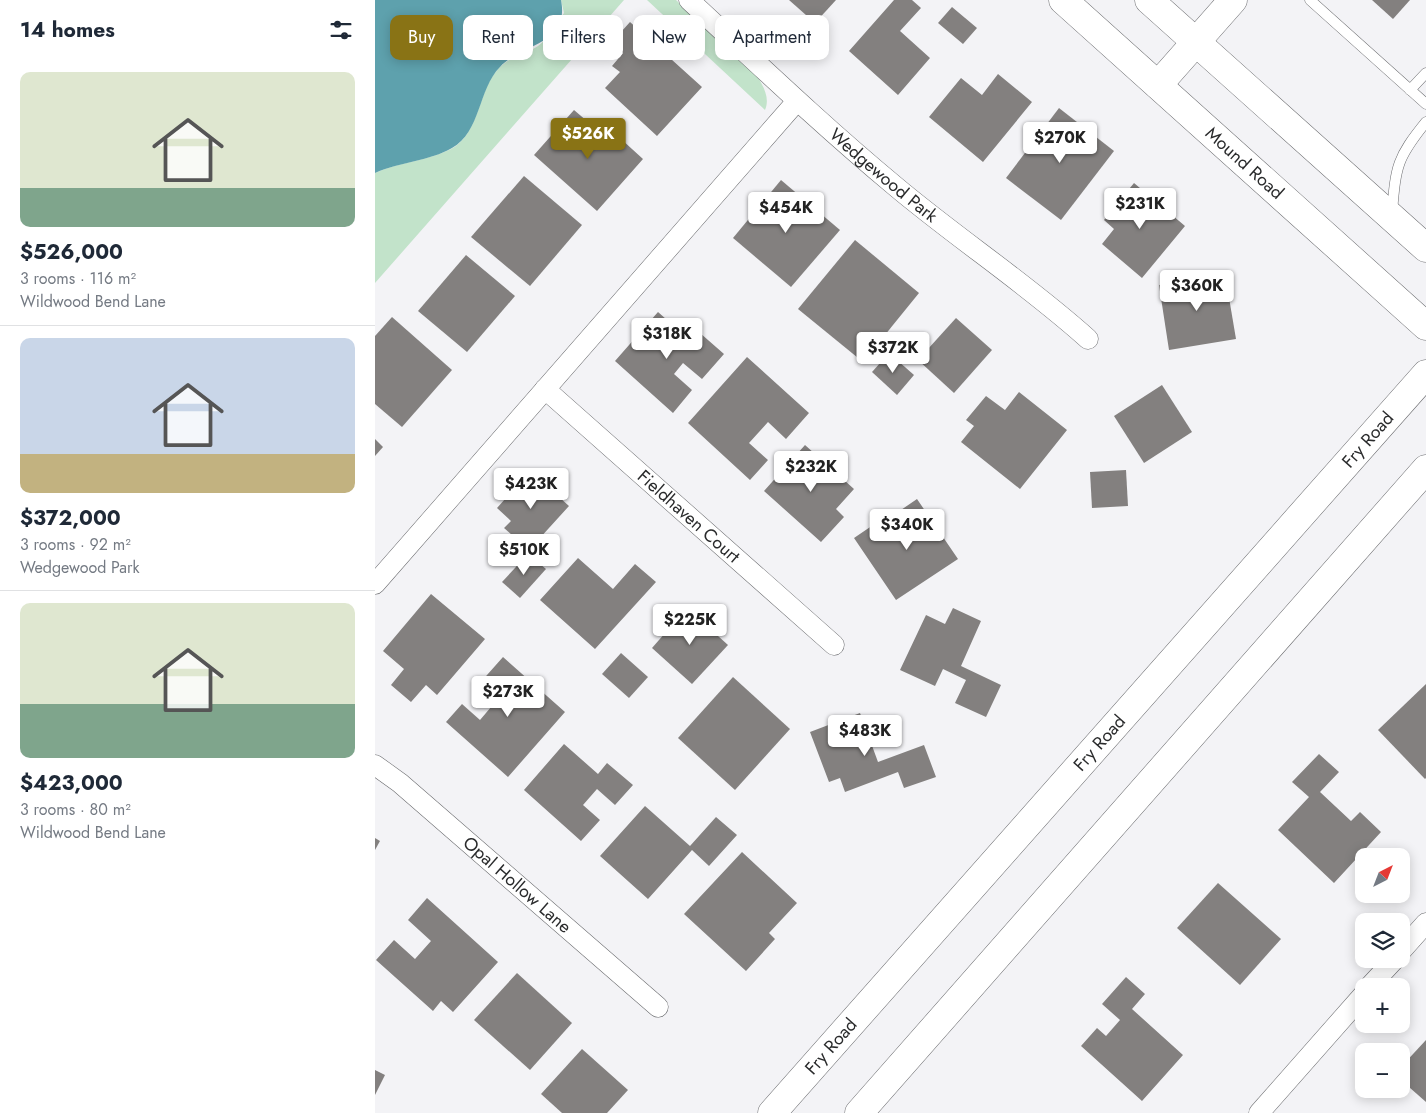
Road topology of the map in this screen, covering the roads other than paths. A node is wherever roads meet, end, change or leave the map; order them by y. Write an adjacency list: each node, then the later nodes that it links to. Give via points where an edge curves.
1 (689, 0): 10 (street, Wedgewood Park)
2 (1063, 0): 8 (main road, Mound Road)
3 (1149, 0): 6 (main road)
4 (1233, 0): 6 (main road)
5 (1310, 0): 9 (lane)
6 (1196, 42): 8 (main road); 13 (main road)
7 (1426, 72): 9 (lane)
8 (1158, 85): 15 (main road, Mound Road)
9 (1410, 90): 11 (lane)
10 (797, 101): 16 (street, Wedgewood Park, via 896,187 1047,302); 18 (street)
11 (1426, 104)
12 (1426, 122): 13 (lane, via 1400,158 1395,175)
13 (1392, 218): 14 (main road)
14 (1426, 248)
15 (1426, 326)
16 (1088, 340)
17 (1426, 374): 29 (main road, Fry Road)
18 (545, 389): 20 (street); 21 (street, Fieldhaven Court)
19 (1426, 469): 30 (main road)
20 (375, 584)
21 (834, 645)
22 (375, 765): 28 (street, Opal Hollow Lane, via 400,783)
23 (1426, 923): 24 (street)
24 (1410, 941)
25 (1387, 968): 26 (street)
26 (1377, 978)
27 (1355, 1004): 31 (street)
28 (658, 1007)
29 (772, 1113)
30 (859, 1113)
31 (1259, 1113)

